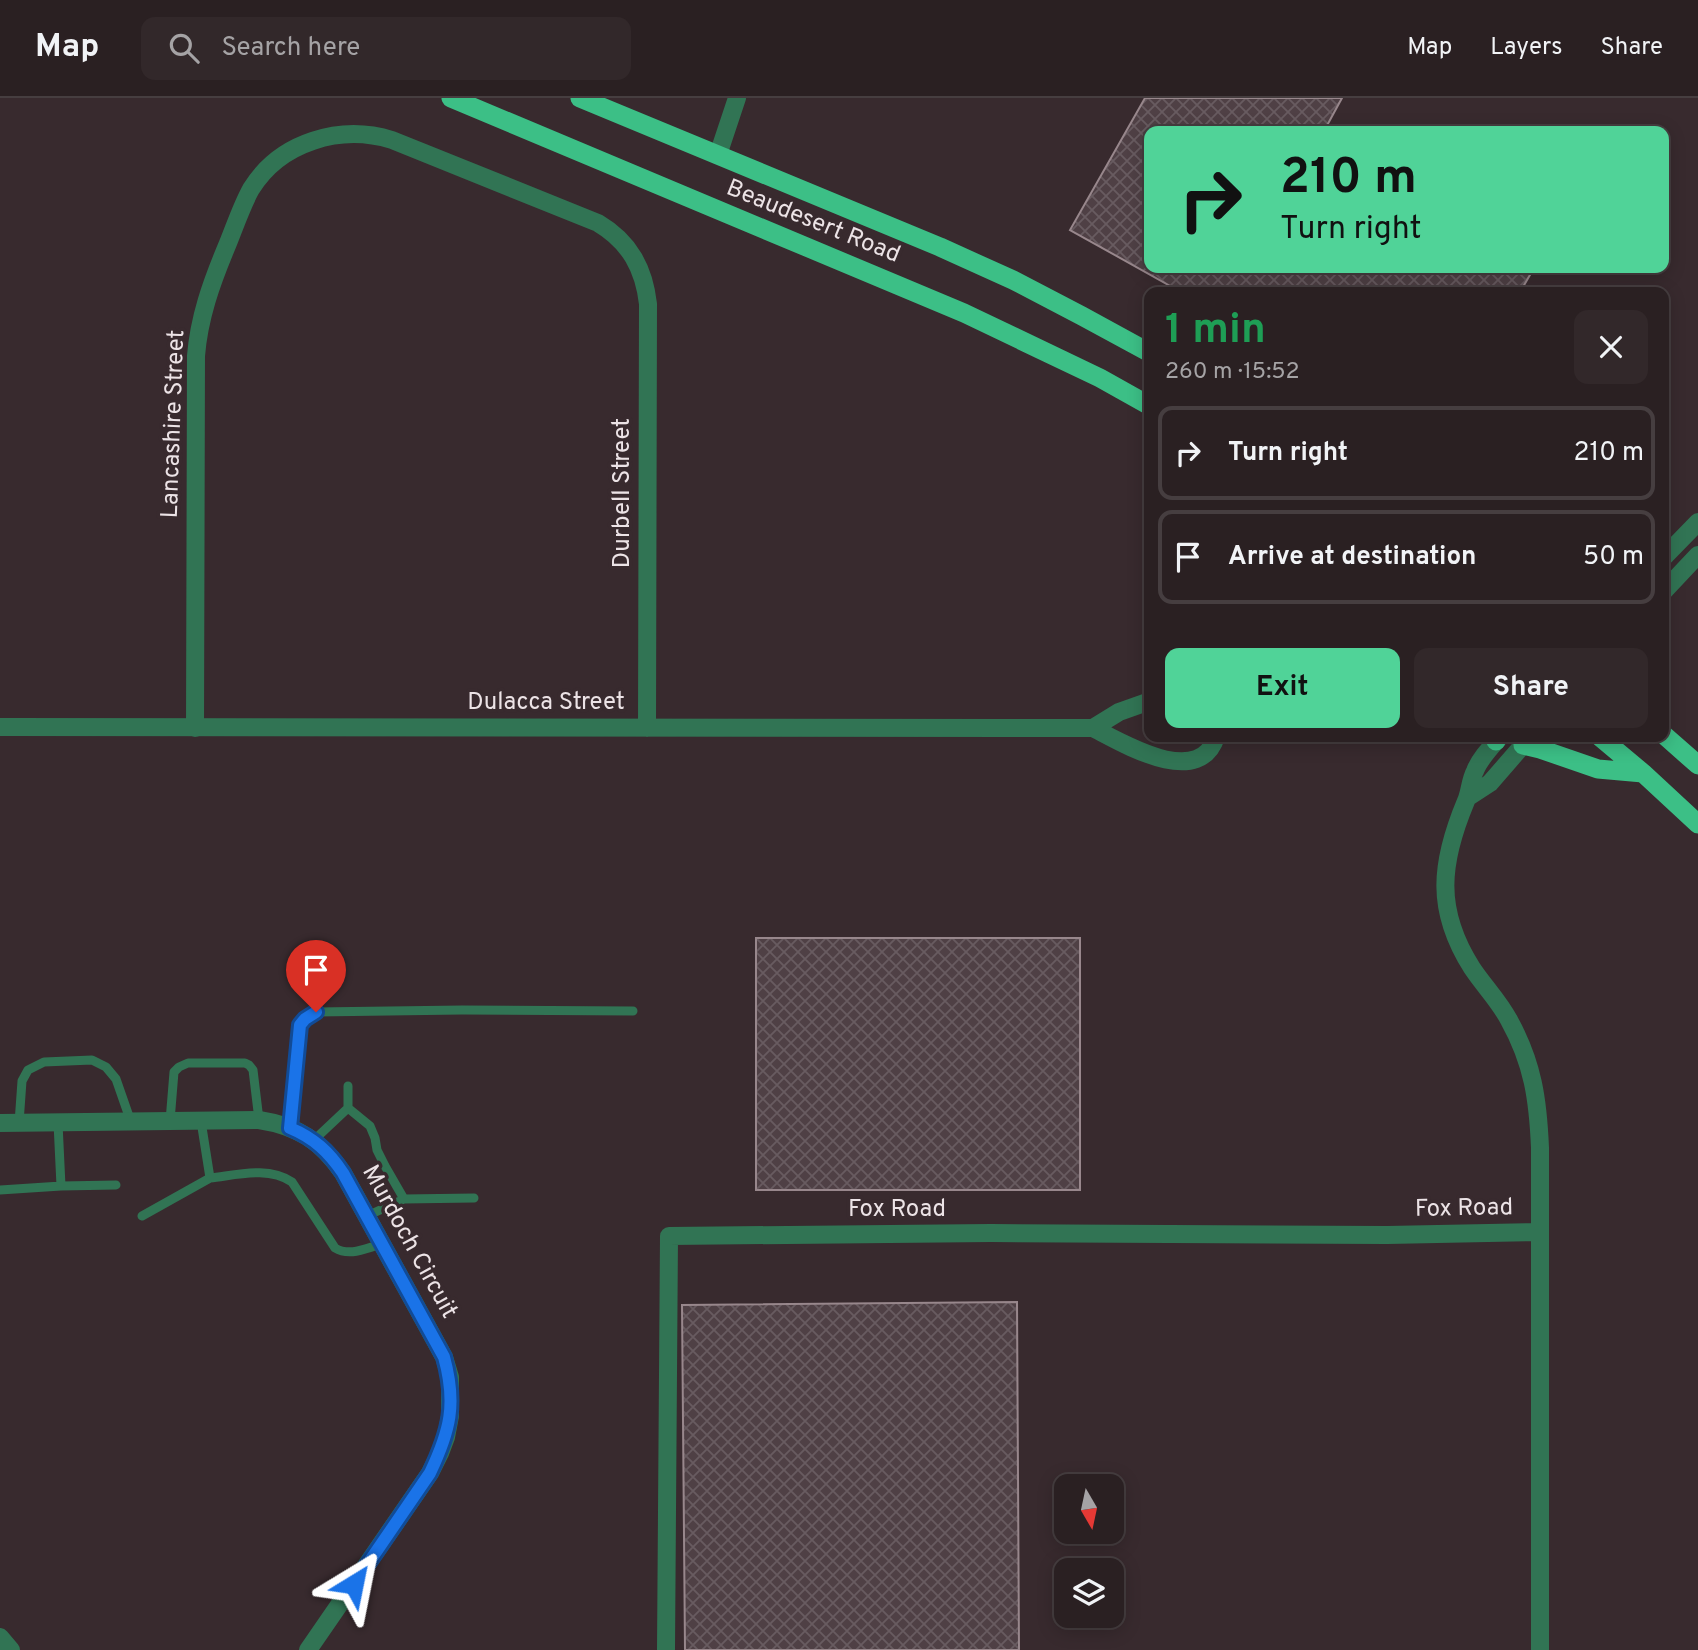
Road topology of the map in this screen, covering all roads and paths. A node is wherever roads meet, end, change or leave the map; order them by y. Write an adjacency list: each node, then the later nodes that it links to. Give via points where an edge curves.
1 (451, 98): 7 (highway, Beaudesert Road, via 964,313)
2 (580, 98): 4 (highway, Beaudesert Road)
3 (737, 98): 4 (street)
4 (718, 155): 6 (highway, Beaudesert Road, via 940,247)
5 (635, 260): 14 (street, Lancashire Street, via 615,235 598,223 379,136 337,134 304,144 260,176 216,272 198,342); 15 (street, Durbell Street, via 648,304)
6 (1144, 350)
7 (1144, 402)
8 (1698, 522): 9 (street)
9 (1669, 552)
10 (1698, 555): 11 (street)
11 (1669, 586)
12 (1144, 703): 16 (street)
13 (0, 727): 14 (street, Dulacca Street)
14 (195, 728): 15 (street, Dulacca Street)
15 (647, 728): 16 (street, Dulacca Street)
16 (1093, 728): 18 (street, Dulacca Street, via 1164,760 1198,759)
17 (1669, 739): 23 (highway)
18 (1214, 742)
19 (1494, 742): 25 (street, Fox Road, via 1475,770)
20 (1525, 742): 25 (street, via 1490,783)
21 (1528, 742): 24 (highway, via 1598,769)
22 (1606, 742): 24 (highway)
23 (1698, 765)
24 (1643, 773): 26 (highway)
25 (1467, 799): 47 (street, Fox Road, via 1448,861 1447,907 1460,947 1510,1021 1534,1081 1539,1122)
26 (1698, 824)
27 (633, 1010): 37 (lane, via 316,1012 300,1025)
28 (348, 1086): 29 (lane)
29 (348, 1108): 38 (lane); 44 (lane, via 370,1126 384,1166)
30 (259, 1120): 31 (lane, via 249,1065 188,1063 174,1072); 32 (street, Murdoch Circuit); 37 (street, Murdoch Circuit)
31 (170, 1121): 32 (street, Murdoch Circuit); 33 (street, Murdoch Circuit)
32 (201, 1121): 39 (lane)
33 (131, 1122): 34 (lane, via 116,1079 92,1060 44,1062 28,1070 22,1081); 35 (street, Murdoch Circuit)
34 (19, 1123): 35 (street, Murdoch Circuit); 36 (street, Murdoch Circuit)
35 (58, 1123): 41 (lane)
36 (0, 1124)
37 (290, 1128): 38 (street, Murdoch Circuit)
38 (314, 1140): 46 (street, Murdoch Circuit, via 332,1157)
39 (210, 1178): 45 (lane); 48 (lane, via 260,1173 283,1176 292,1182 335,1248 351,1252)
40 (116, 1185): 41 (lane)
41 (61, 1186): 42 (lane)
42 (0, 1190)
43 (474, 1198): 44 (lane)
44 (404, 1199): 46 (lane)
45 (142, 1216)
46 (367, 1216): 48 (street, Murdoch Circuit)
47 (1539, 1233): 52 (street, Fox Road, via 668,1236); 53 (street, Fox Road)
48 (382, 1244): 51 (street, Murdoch Circuit, via 444,1357 450,1377 450,1416 430,1473)
49 (0, 1637): 50 (street)
50 (11, 1650)
51 (308, 1650)
52 (666, 1650)
53 (1540, 1650)

